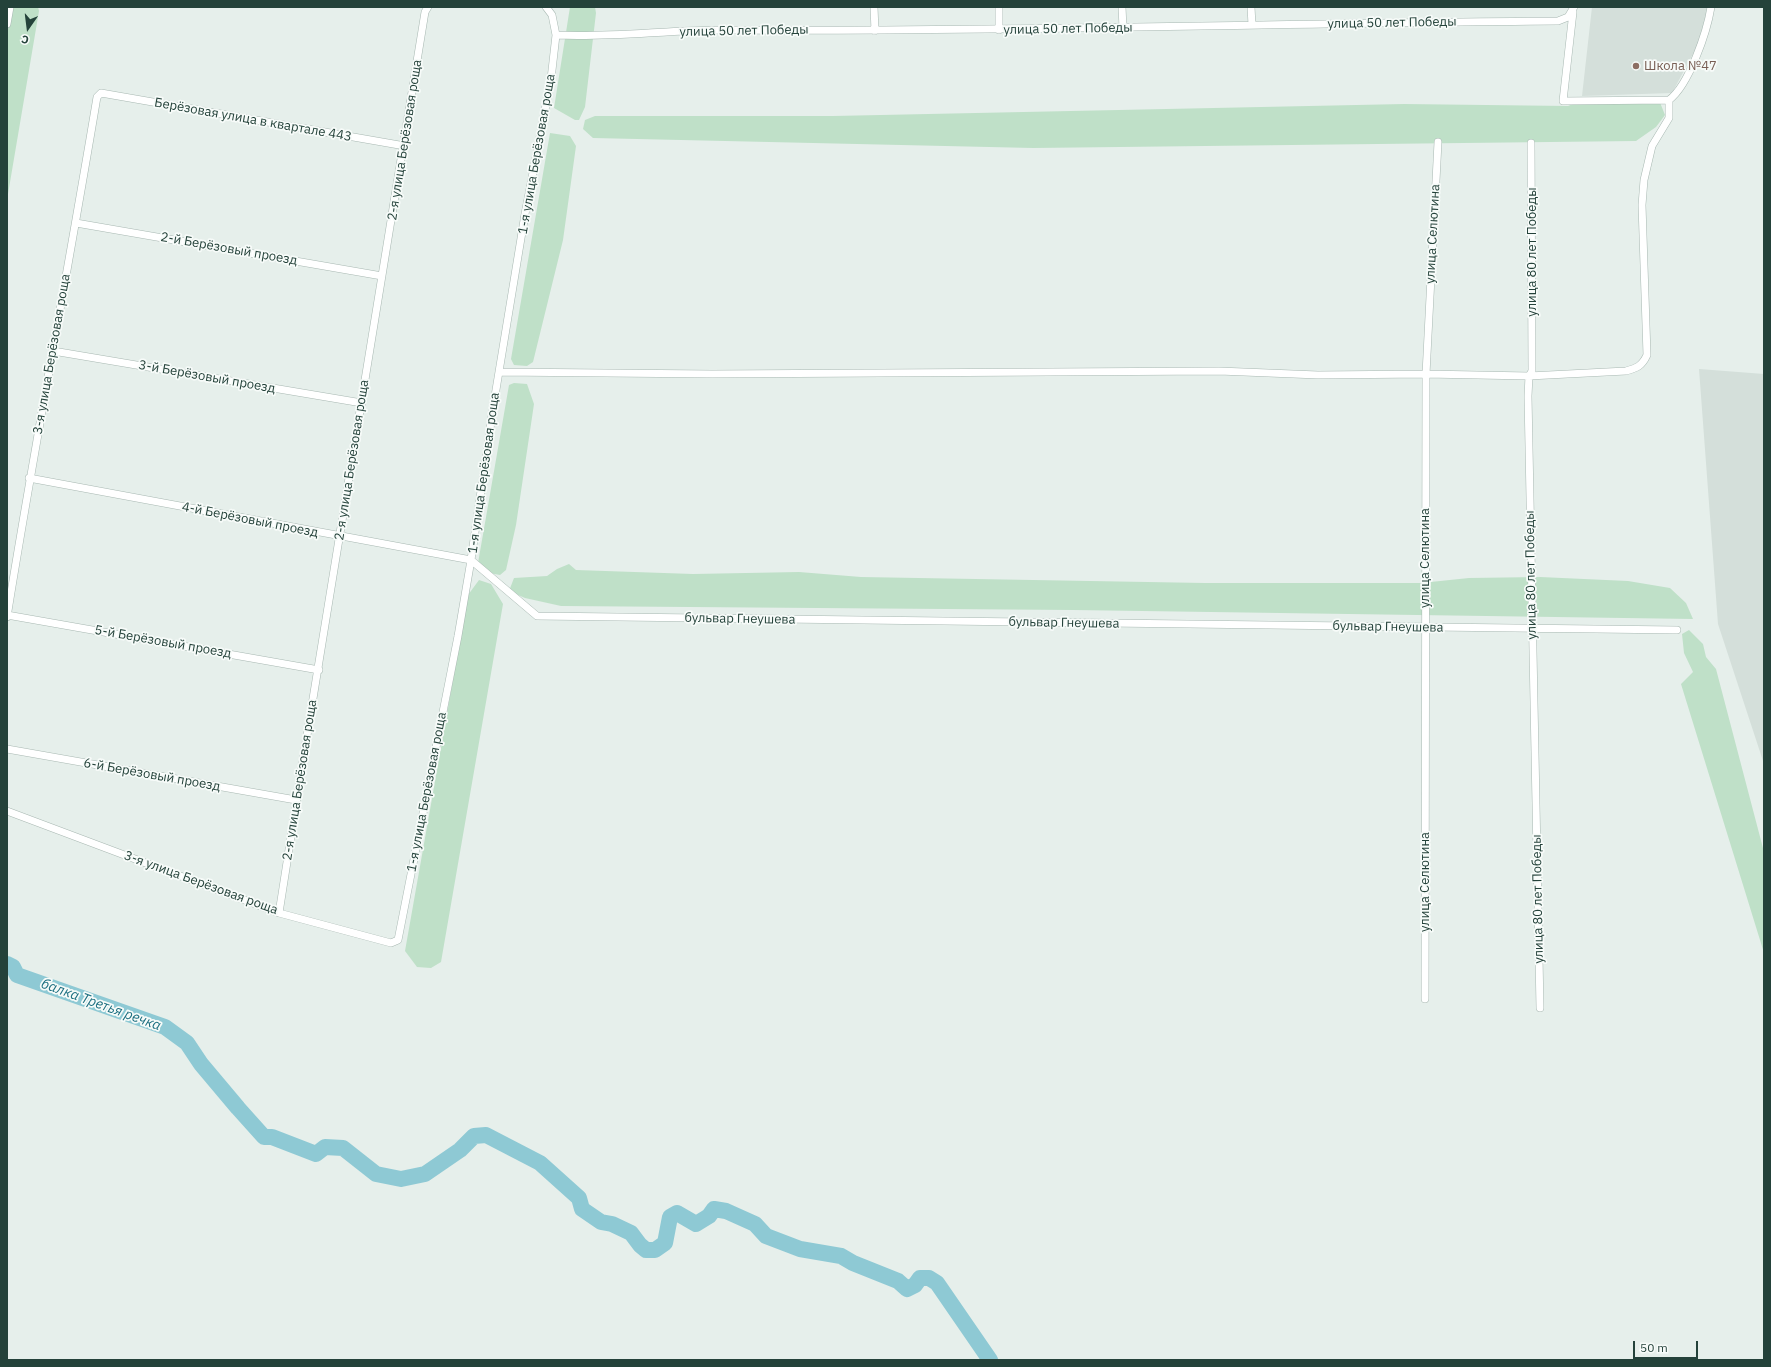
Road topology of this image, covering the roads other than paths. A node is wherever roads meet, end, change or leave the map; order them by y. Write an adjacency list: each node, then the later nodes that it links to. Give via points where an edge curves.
1 (10, 7): 10 (street)
2 (428, 7): 20 (street, 2-я улица Берёзовая роща)
3 (546, 7): 15 (street, 1-я улица Берёзовая роща, via 552,15)
4 (874, 7): 14 (street)
5 (999, 7): 13 (street)
6 (1122, 7): 12 (street)
7 (1251, 7): 11 (street)
8 (1711, 7): 17 (street, via 1704,38 1693,63 1675,95)
9 (1574, 8): 11 (street, улица 50 лет Победы, via 1568,17 1558,21); 17 (street, улица 50 лет Победы, via 1563,101)
10 (7, 24)
11 (1252, 25): 12 (street, улица 50 лет Победы)
12 (1123, 28): 13 (street, улица 50 лет Победы)
13 (999, 30): 14 (street, улица 50 лет Победы)
14 (876, 31): 15 (street, улица 50 лет Победы, via 726,30 598,36)
15 (556, 35): 24 (street, 1-я улица Берёзовая роща, via 546,107)
16 (101, 93): 20 (street, Берёзовая улица в квартале 443); 21 (street, 3-я улица Берёзовая роща, via 96,97)
17 (1669, 100): 26 (street, via 1669,118 1652,146 1644,180 1642,206 1647,354 1644,363 1626,371)
18 (1438, 142): 25 (street, улица Селютина)
19 (1531, 143): 26 (street, улица 80 лет Победы, via 1532,371)
20 (405, 146): 22 (street, 2-я улица Берёзовая роща)
21 (76, 223): 22 (street, 2-й Берёзовый проезд); 23 (street, 3-я улица Берёзовая роща)
22 (382, 276): 27 (street, 2-я улица Берёзовая роща)
23 (53, 351): 27 (street, 3-й Берёзовый проезд); 28 (street, 3-я улица Берёзовая роща)
24 (499, 372): 25 (street, via 712,374 1219,371 1318,375); 30 (street, 1-я улица Берёзовая роща)
25 (1426, 374): 26 (street); 32 (street, улица Селютина)
26 (1529, 376): 33 (street, улица 80 лет Победы)
27 (362, 403): 29 (street, 2-я улица Берёзовая роща)
28 (29, 478): 29 (street, 4-й Берёзовый проезд); 31 (street, 3-я улица Берёзовая роща)
29 (339, 536): 30 (street, 4-й Берёзовый проезд); 35 (street, 2-я улица Берёзовая роща)
30 (471, 560): 32 (street, бульвар Гнеушева, via 537,616); 40 (street, 1-я улица Берёзовая роща)
31 (7, 616): 35 (street, 5-й Берёзовый проезд)
32 (1425, 627): 33 (street, бульвар Гнеушева); 41 (street, улица Селютина)
33 (1532, 628): 34 (street, бульвар Гнеушева); 42 (street, улица 80 лет Победы)
34 (1677, 630)
35 (319, 670): 37 (street, 2-я улица Берёзовая роща)
36 (7, 749): 37 (street, 6-й Берёзовый проезд)
37 (296, 800): 39 (street, 2-я улица Берёзовая роща)
38 (7, 811): 39 (street, 3-я улица Берёзовая роща)
39 (279, 913): 40 (street, 3-я улица Берёзовая роща, via 391,943)
40 (398, 940)
41 (1424, 999)
42 (1540, 1008)

